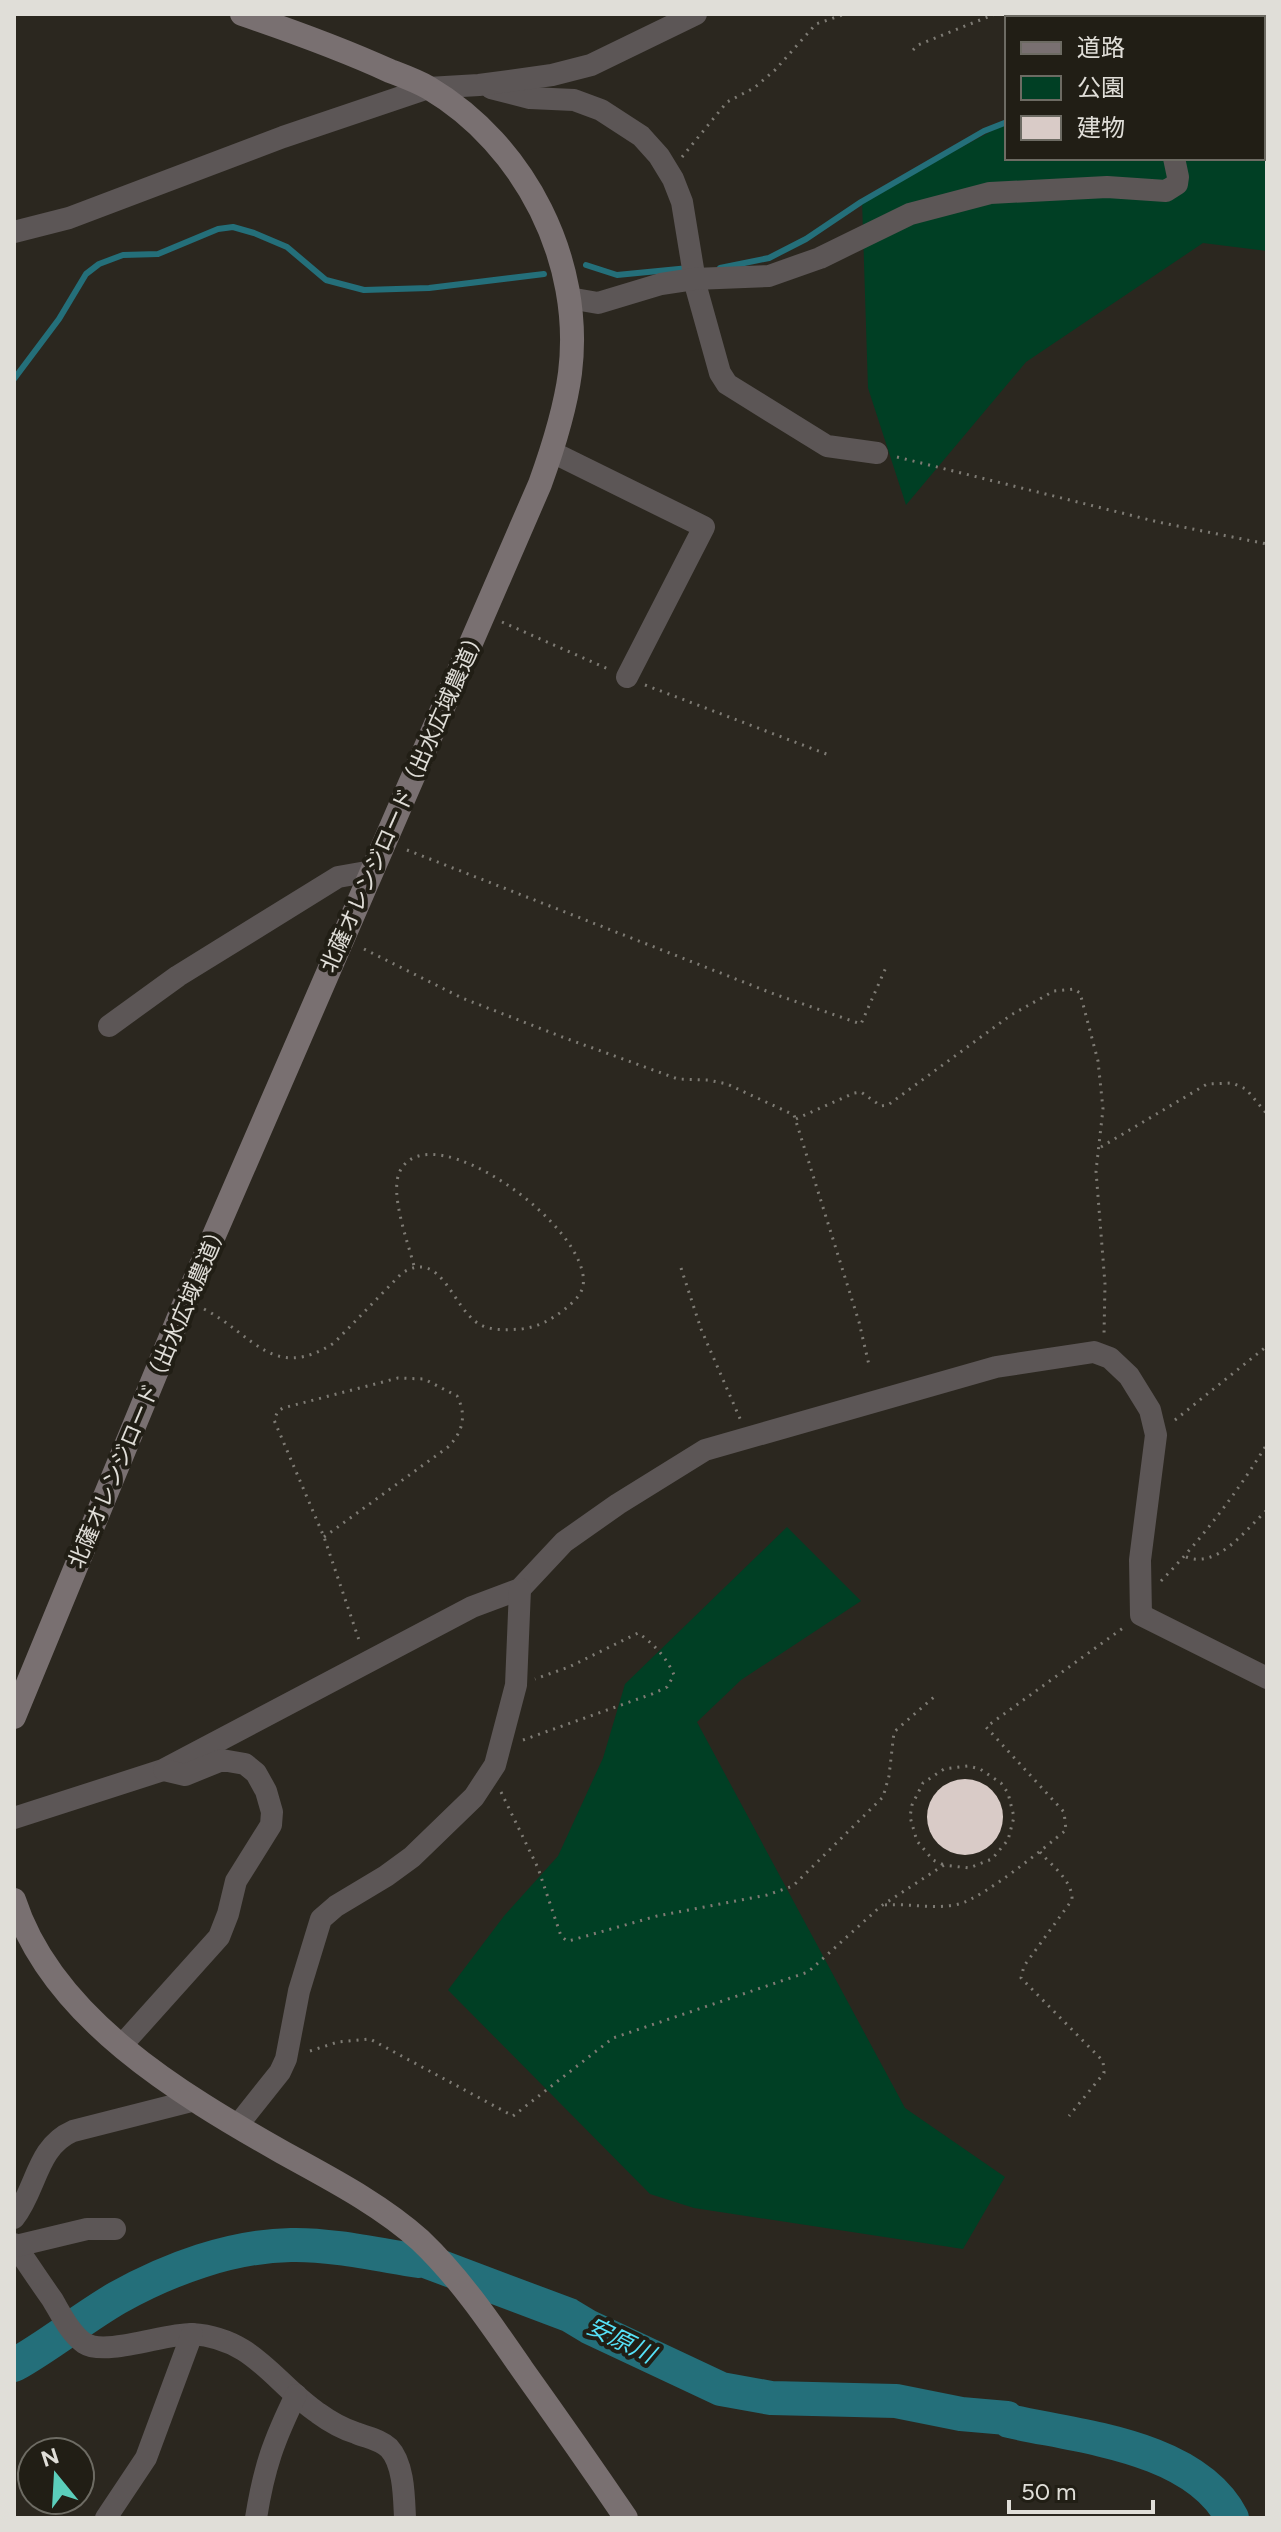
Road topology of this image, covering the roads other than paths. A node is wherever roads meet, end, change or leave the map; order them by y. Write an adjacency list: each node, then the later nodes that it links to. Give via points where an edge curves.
1 (242, 14): 4 (street, 北薩オレンジロード（出水広域農道）, via 321,41)
2 (696, 14): 3 (street, via 591,65)
3 (479, 85): 4 (street); 7 (street, via 530,98 574,100 641,136 669,172 682,202)
4 (428, 88): 6 (street, via 69,218); 8 (street, 北薩オレンジロード（出水広域農道）, via 495,142 516,168 551,230)
5 (1174, 160): 7 (street, via 1177,184 1166,191 1107,187 990,193 910,214 820,258 769,276)
6 (14, 232)
7 (693, 271): 8 (street, via 598,303); 10 (street, via 727,384 827,446)
8 (569, 298): 9 (street, 北薩オレンジロード（出水広域農道）, via 570,370)
9 (552, 452): 11 (street, via 704,527); 12 (street, 北薩オレンジロード（出水広域農道）)
10 (877, 453)
11 (627, 677)
12 (372, 871): 13 (street, via 338,877 178,976); 16 (street, 北薩オレンジロード（出水広域農道）, via 186,1300)
13 (109, 1026)
14 (520, 1589): 15 (street, via 564,1542 705,1450 996,1367 1094,1352 1110,1358 1140,1390 1156,1435 1140,1560 1140,1606); 17 (street, via 472,1607); 22 (street, via 516,1685 498,1756 474,1797 412,1857 321,1919 286,2059)
15 (1267, 1678)
16 (14, 1717)
17 (163, 1770): 18 (street); 20 (street, via 185,1775 222,1760 245,1764 266,1791 271,1825 236,1881 219,1937)
18 (14, 1818)
19 (14, 1900): 20 (street, via 25,1931 52,1974)
20 (122, 2045): 21 (street)
21 (195, 2100): 22 (street); 23 (street, via 58,2137)
22 (237, 2126): 31 (street, via 360,2196 418,2238 446,2266)
23 (14, 2218)
24 (115, 2229): 25 (street, via 87,2229)
25 (15, 2245): 26 (street, via 87,2346)
26 (192, 2334): 27 (street, via 240,2348 263,2362); 28 (street, via 146,2458)
27 (296, 2395): 29 (street, via 271,2446); 30 (street, via 318,2413 391,2450 401,2477)
28 (106, 2518)
29 (256, 2518)
30 (405, 2518)
31 (626, 2518)

